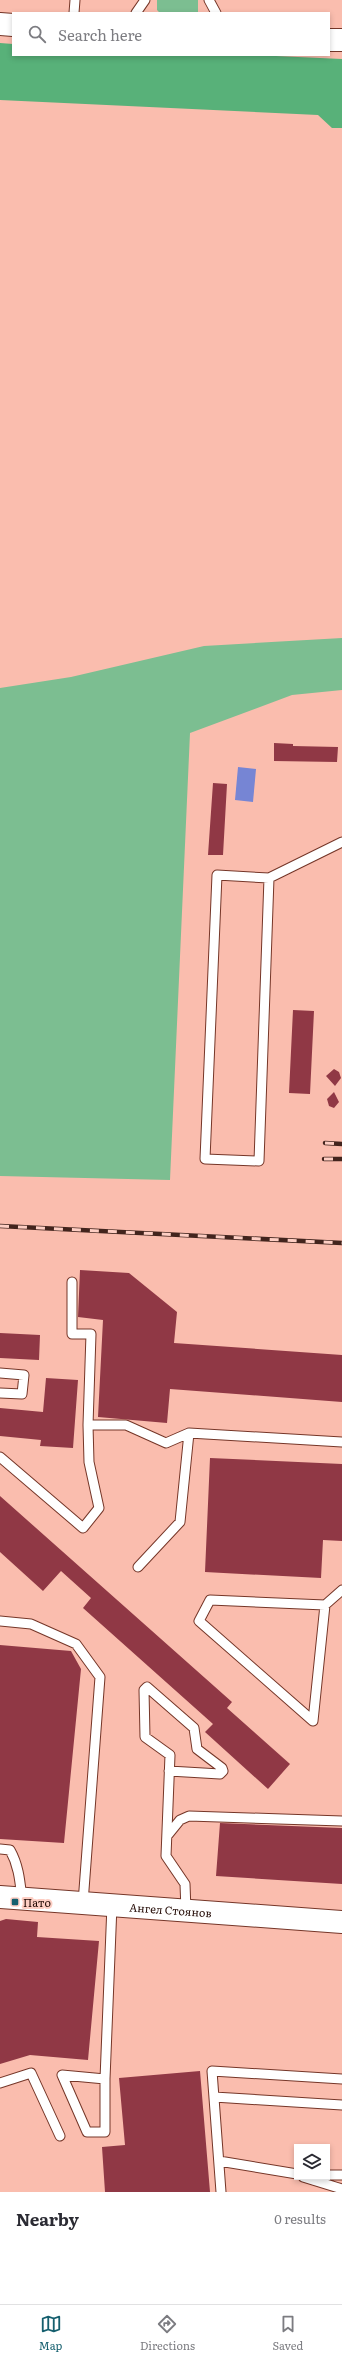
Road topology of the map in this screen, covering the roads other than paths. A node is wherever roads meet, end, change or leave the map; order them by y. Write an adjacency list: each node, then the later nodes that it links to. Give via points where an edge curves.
1 (75, 0): 4 (lane)
2 (145, 0): 5 (lane)
3 (209, 0): 6 (lane)
4 (74, 12)
5 (137, 12)
6 (215, 12)
7 (0, 24): 8 (street)
8 (12, 25)
9 (330, 40): 10 (street)
10 (342, 40)
11 (342, 842): 12 (lane)
12 (269, 878): 12 (lane, via 259,1161 205,1159 217,875)
13 (72, 1282): 16 (lane, via 72,1334 91,1334)
14 (0, 1373): 15 (lane, via 24,1375 22,1394)
15 (0, 1393)
16 (88, 1425): 17 (lane, via 126,1425 166,1443); 19 (lane, via 89,1462 99,1508 82,1528)
17 (190, 1433): 18 (lane); 20 (lane, via 180,1522)
18 (342, 1442)
19 (0, 1457)
20 (138, 1567)
21 (342, 1590): 22 (lane)
22 (325, 1605): 22 (lane, via 313,1721 199,1621 210,1600)
23 (0, 1621): 30 (lane, via 31,1624 76,1644 100,1677)
24 (169, 1771): 24 (lane, via 220,1774 223,1771 197,1749 194,1728 147,1687 144,1690 145,1737 168,1752); 26 (lane)
25 (342, 1821): 26 (lane, via 190,1816 180,1820)
26 (167, 1836): 32 (lane, via 166,1856 185,1884)
27 (0, 1849): 29 (lane, via 10,1850 15,1858)
28 (0, 1897): 29 (street, Ангел Стоянов)
29 (22, 1899): 30 (street, Ангел Стоянов)
30 (82, 1903): 31 (street, Ангел Стоянов)
31 (112, 1905): 32 (street, Ангел Стоянов); 34 (lane)
32 (186, 1911): 33 (street, Ангел Стоянов)
33 (342, 1922)
34 (105, 2079): 34 (lane, via 105,2132 87,2132 62,2075)
35 (342, 2079): 37 (lane, via 212,2071)
36 (0, 2083): 39 (lane, via 31,2073)
37 (214, 2097): 38 (lane); 40 (lane)
38 (342, 2105)
39 (60, 2136)
40 (219, 2161): 41 (lane); 46 (lane)
41 (294, 2174)
42 (330, 2175): 43 (lane)
43 (342, 2175)
44 (312, 2180): 45 (lane)
45 (342, 2189)
46 (221, 2192)

